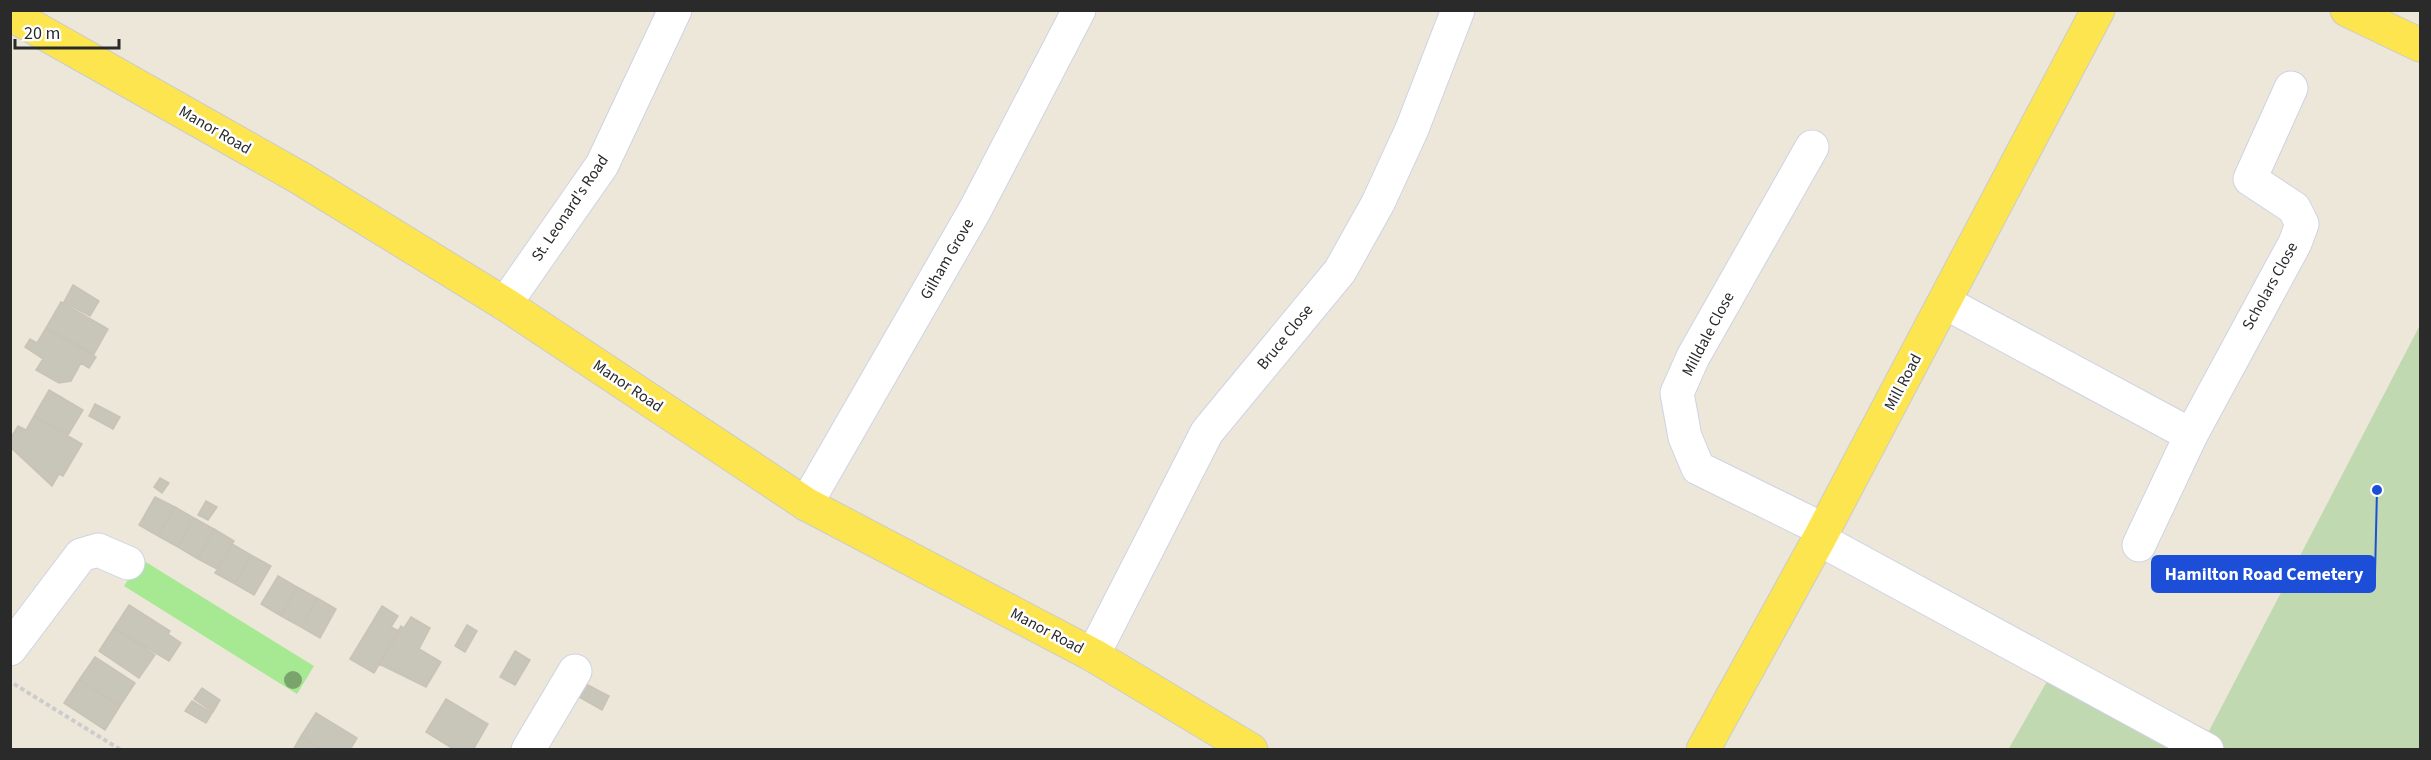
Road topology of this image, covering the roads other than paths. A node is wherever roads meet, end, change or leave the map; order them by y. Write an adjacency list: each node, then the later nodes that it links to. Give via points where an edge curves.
1 (675, 10): 11 (street, St. Leonard's Road, via 602,165)
2 (1079, 10): 13 (street, Gilham Grove, via 975,210)
3 (1458, 10): 18 (street, Bruce Close, via 1412,129 1378,203 1340,271 1207,432)
4 (2098, 10): 10 (main road, Mill Road)
5 (2347, 10): 7 (main road)
6 (10, 14): 11 (main road, Manor Road, via 300,178)
7 (2421, 45)
8 (2291, 88): 12 (street, Scholars Close, via 2250,178 2294,208 2302,224)
9 (1812, 147): 14 (street, Milldale Close, via 1693,357 1677,393 1685,437 1698,468)
10 (1946, 303): 12 (street); 14 (main road, Mill Road)
11 (505, 304): 13 (main road, Manor Road)
12 (2191, 435): 15 (street, Scholars Close)
13 (806, 504): 18 (main road, Manor Road)
14 (1822, 534): 22 (main road, Mill Road); 23 (street, Milldale Close)
15 (2139, 545)
16 (128, 563): 17 (street, via 98,550 81,555)
17 (15, 634)
18 (1093, 655): 21 (main road, Manor Road)
19 (575, 671): 20 (street)
20 (528, 750)
21 (1251, 750)
22 (1703, 750)
23 (2207, 750)

